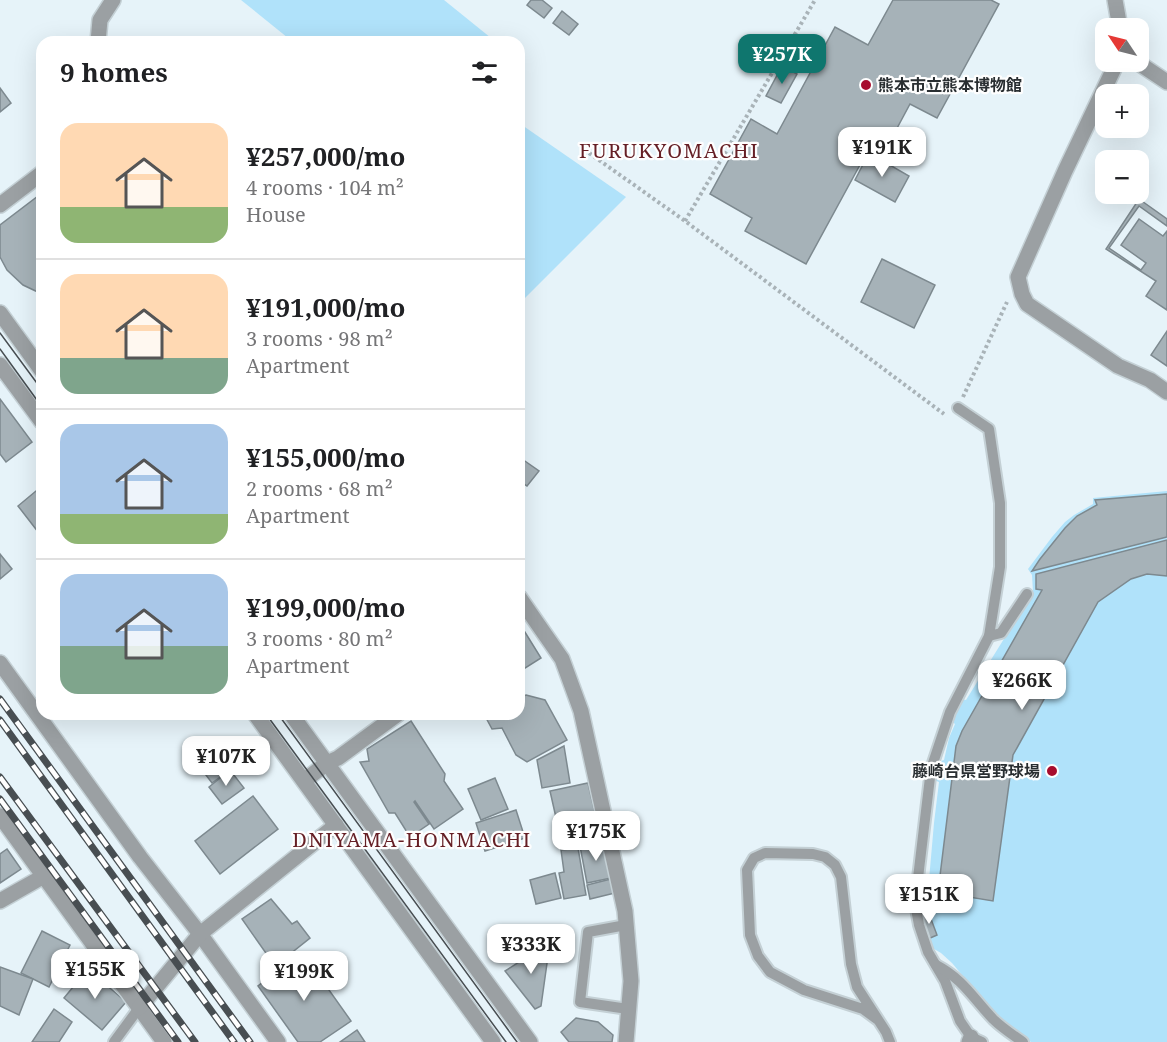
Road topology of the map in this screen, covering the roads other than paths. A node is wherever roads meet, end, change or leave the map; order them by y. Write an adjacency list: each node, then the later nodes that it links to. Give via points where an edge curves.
1 (113, 0): 4 (street, via 100,20)
2 (1115, 0): 3 (street)
3 (1118, 18)
4 (99, 36)
5 (1149, 70): 7 (street)
6 (1112, 72): 13 (street, via 1018,277 1027,304 1118,366)
7 (1167, 82)
8 (36, 178): 9 (street)
9 (0, 205)
10 (0, 313): 11 (street)
11 (36, 363)
12 (0, 365): 15 (street)
13 (1167, 392)
14 (958, 408): 18 (lane, via 989,429 1000,503 1000,567)
15 (36, 414)
16 (1027, 594): 18 (lane, via 1001,633)
17 (525, 607): 31 (street, via 562,659 581,711)
18 (989, 636): 33 (lane, via 950,712 931,769 915,903 928,952)
19 (0, 663): 20 (street)
20 (36, 713)
21 (41, 720): 32 (street)
22 (259, 720): 26 (street)
23 (295, 720): 25 (street)
24 (390, 720): 25 (street)
25 (327, 763): 26 (street); 42 (street)
26 (304, 781): 28 (street)
27 (0, 816): 29 (street)
28 (336, 825): 32 (street); 41 (street)
29 (44, 876): 30 (street); 34 (street)
30 (0, 901)
31 (626, 925): 35 (street, via 631,981); 35 (lane, via 588,932 580,1002)
32 (200, 934): 34 (street); 40 (street)
33 (936, 964): 37 (lane, via 960,1021); 45 (lane, via 962,982 994,1020)
34 (139, 1008): 38 (lane); 39 (street)
35 (628, 1009): 43 (street)
36 (879, 1020): 36 (lane, via 857,987 850,964 841,877 835,865 813,854 765,853 754,858 747,870 750,935 770,972 804,990 863,1009); 44 (lane)
37 (974, 1040)
38 (114, 1042)
39 (164, 1042)
40 (278, 1042)
41 (493, 1042)
42 (530, 1042)
43 (626, 1042)
44 (890, 1042)
45 (1023, 1042)

